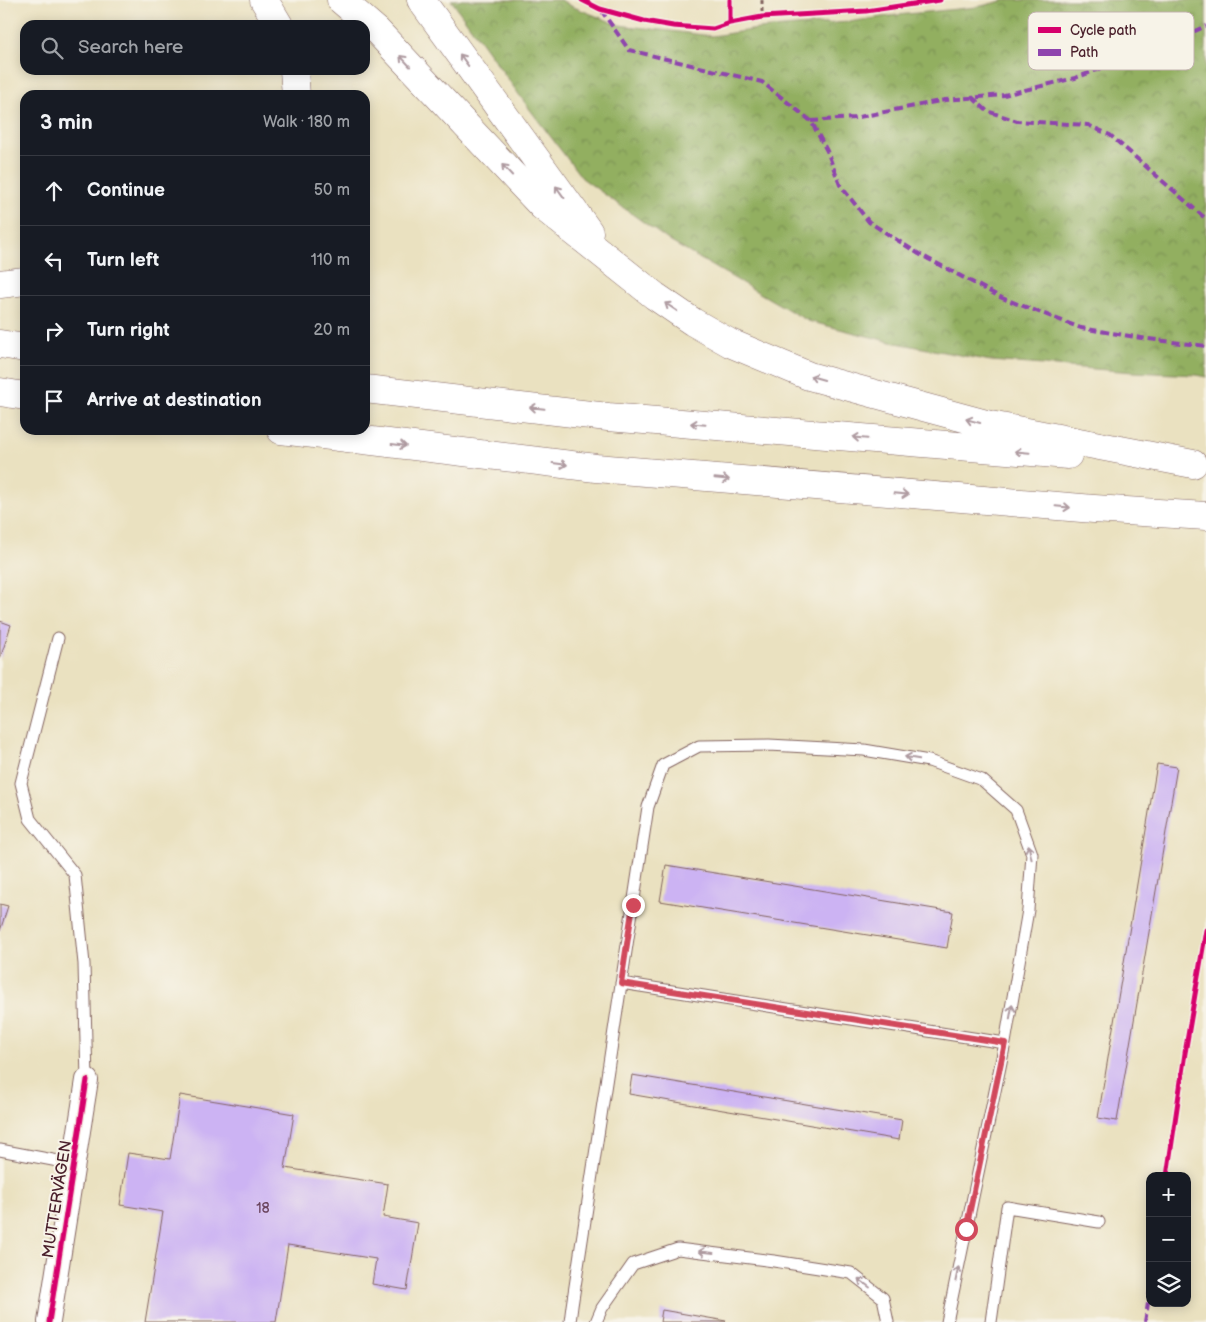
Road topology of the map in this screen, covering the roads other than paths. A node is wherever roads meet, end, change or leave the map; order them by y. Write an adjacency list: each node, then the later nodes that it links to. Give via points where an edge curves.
1 (264, 0): 4 (highway)
2 (341, 0): 5 (highway, one-way to 2)
3 (421, 0): 9 (highway, one-way to 3)
4 (276, 20)
5 (364, 20)
6 (370, 25): 9 (highway, one-way to 6, via 542,206)
7 (294, 75): 8 (highway)
8 (296, 90)
9 (609, 260): 20 (highway, one-way to 9, via 990,425 809,376 730,343 693,322)
10 (20, 282): 11 (highway)
11 (0, 284)
12 (0, 344): 13 (highway)
13 (20, 347)
14 (370, 390): 20 (highway, one-way to 14, via 608,416)
15 (0, 392): 16 (highway)
16 (20, 397)
17 (0, 398): 18 (highway)
18 (20, 398)
19 (322, 435): 21 (highway, one-way to 21, via 596,468)
20 (1200, 464)
21 (1206, 516)
22 (58, 638): 25 (lane, via 21,783 30,819 75,875 84,964)
23 (621, 983): 24 (lane); 24 (lane, one-way to 23, via 1028,910 1032,854 1016,810 982,780 929,761 864,750 769,745 700,746 662,766 648,808); 30 (lane)
24 (1005, 1043): 33 (lane, one-way to 24)
25 (87, 1080): 27 (street, MUTTERVÄGEN)
26 (0, 1150): 27 (lane)
27 (74, 1164): 29 (street, MUTTERVÄGEN)
28 (1099, 1222): 34 (lane, via 1007,1207)
29 (49, 1322)
30 (570, 1322)
31 (596, 1322): 32 (lane, one-way to 31, via 883,1298 851,1274 678,1249 633,1264)
32 (888, 1322)
33 (947, 1322)
34 (991, 1322)

